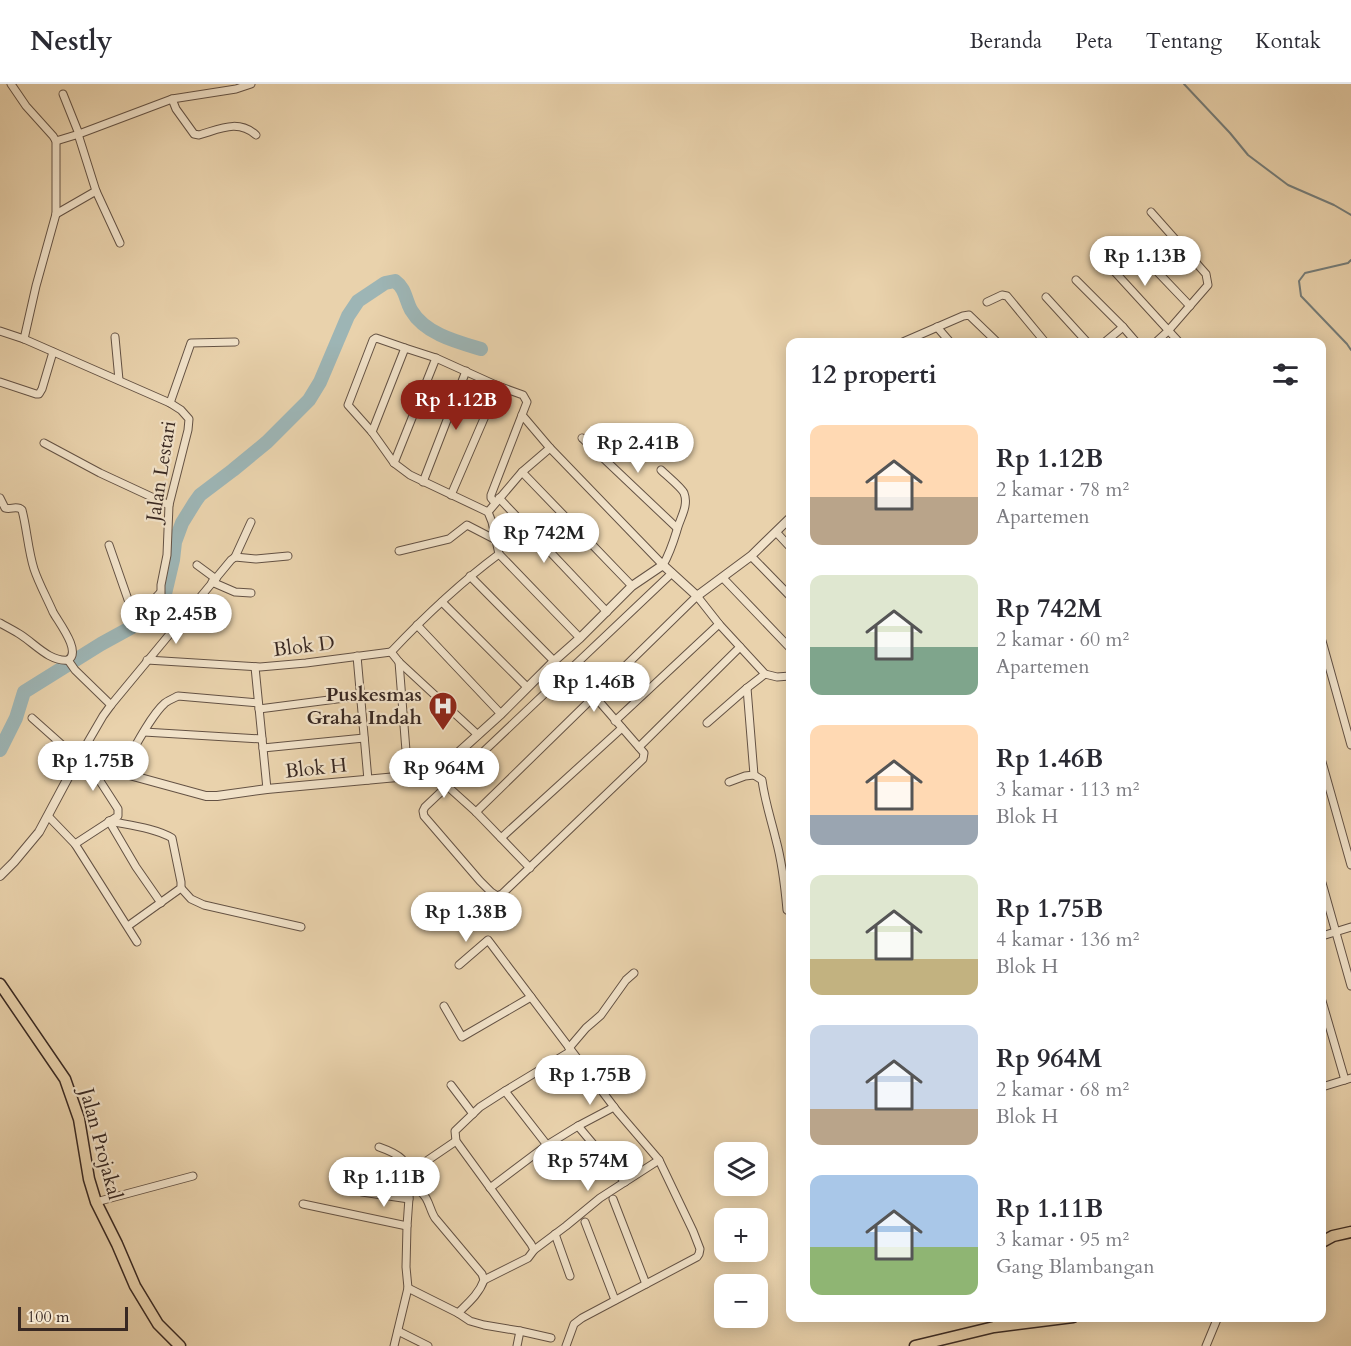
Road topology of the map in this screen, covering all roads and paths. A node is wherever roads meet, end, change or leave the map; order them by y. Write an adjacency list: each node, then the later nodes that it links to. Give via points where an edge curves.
1 (11, 84): 7 (street)
2 (250, 84): 4 (street)
3 (63, 94): 5 (street)
4 (172, 99): 5 (street); 6 (street, via 194,134 236,125)
5 (78, 134): 7 (street); 8 (street)
6 (256, 135)
7 (56, 141): 10 (street)
8 (96, 191): 10 (street); 12 (street)
9 (1151, 212): 17 (street, via 1206,274 1208,285)
10 (56, 214): 32 (street)
11 (1128, 241): 17 (street)
12 (120, 243)
13 (1103, 259): 21 (street)
14 (1076, 280): 19 (street)
15 (1046, 297): 27 (street)
16 (987, 303): 26 (street, via 1007,296)
17 (1190, 306): 21 (street)
18 (937, 327): 23 (street); 24 (street); 25 (street, via 969,315)
19 (1123, 327): 28 (street); 29 (street)
20 (0, 331): 32 (street, Jalan Lestari)
21 (1168, 331): 30 (street); 31 (street)
22 (115, 337): 38 (street)
23 (912, 338)
24 (947, 338)
25 (993, 338)
26 (1042, 338)
27 (1083, 338)
28 (1111, 338)
29 (1133, 338)
30 (1160, 338)
31 (1175, 338)
32 (24, 339): 35 (street, Jalan Lestari)
33 (235, 342): 41 (street, via 191,343)
34 (405, 348): 36 (street); 43 (street); 43 (street, via 373,340 348,405)
35 (53, 352): 38 (street, Jalan Lestari); 39 (street, via 39,393)
36 (436, 358): 37 (street); 47 (street)
37 (466, 371): 40 (street); 50 (street)
38 (119, 380): 41 (street, Jalan Lestari)
39 (0, 382)
40 (498, 386): 42 (street, via 524,395 527,402); 51 (street)
41 (170, 403): 54 (street, Jalan Lestari, via 189,419)
42 (522, 415): 46 (street); 53 (street, via 491,495)
43 (372, 432): 47 (street)
44 (582, 438): 58 (street)
45 (45, 443): 54 (street)
46 (550, 448): 49 (street); 69 (street)
47 (394, 463): 50 (street)
48 (661, 470): 58 (street, via 684,492 685,507)
49 (522, 472): 53 (street); 74 (street)
50 (423, 482): 51 (street)
51 (451, 495): 55 (street)
52 (0, 498): 92 (street, via 5,508 22,510 34,569 72,646 73,655)
53 (497, 501): 55 (street); 80 (street)
54 (169, 505): 77 (street, Jalan Lestari)
55 (488, 512): 60 (street)
56 (251, 522): 67 (street)
57 (786, 522): 59 (street)
58 (677, 528): 69 (street)
59 (776, 532): 61 (street); 66 (street)
60 (496, 540): 63 (street, via 466,525 449,539); 64 (street)
61 (786, 543)
62 (109, 545): 77 (street, via 132,611 138,614)
63 (399, 551)
64 (499, 554): 71 (street); 85 (street)
65 (288, 556): 67 (street)
66 (751, 556): 72 (street); 76 (street)
67 (235, 557): 73 (street)
68 (197, 565): 73 (street)
69 (663, 565): 70 (street); 74 (street, Blok H)
70 (672, 573): 78 (street); 96 (street)
71 (470, 576): 79 (street); 93 (street)
72 (723, 578): 78 (street); 86 (street)
73 (214, 580): 75 (street, via 235,592); 84 (street)
74 (632, 586): 80 (street, Blok H)
75 (251, 592)
76 (786, 592)
77 (161, 594): 84 (street)
78 (697, 596): 82 (street); 101 (street)
79 (442, 602): 83 (street); 99 (street)
80 (607, 612): 85 (street, Blok H)
81 (0, 623): 92 (street, via 56,659)
82 (719, 624): 87 (street); 107 (street)
83 (417, 625): 88 (street); 105 (street)
84 (176, 626): 91 (street)
85 (580, 638): 93 (street, Blok H)
86 (786, 644)
87 (740, 647): 97 (street); 116 (street)
88 (391, 652): 90 (street, Blok D); 94 (street)
89 (1326, 655): 114 (street)
90 (357, 656): 95 (street, Blok D); 102 (street)
91 (147, 660): 95 (street, Blok D); 103 (street)
92 (68, 661): 103 (street)
93 (554, 661): 99 (street, Blok H)
94 (399, 662): 111 (street); 122 (street)
95 (255, 667): 104 (street)
96 (570, 669): 101 (street); 125 (street)
97 (765, 674): 98 (street); 100 (street)
98 (786, 676)
99 (527, 687): 105 (street, Blok H)
100 (747, 688): 108 (street); 121 (street)
101 (594, 695): 107 (street); 128 (street)
102 (360, 696): 104 (street); 112 (street)
103 (111, 705): 117 (street)
104 (259, 706): 110 (street, via 178,696 165,704); 113 (street)
105 (501, 714): 111 (street, Blok H)
106 (32, 718): 117 (street)
107 (615, 721): 109 (street)
108 (707, 723)
109 (622, 728): 116 (street); 131 (street)
110 (144, 732): 113 (street); 120 (street)
111 (478, 735): 119 (street, Blok H)
112 (364, 738): 115 (street); 123 (street)
113 (262, 739): 115 (street)
114 (1351, 745)
115 (263, 747): 127 (street)
116 (639, 747): 134 (street, via 644,753 642,759)
117 (78, 759): 118 (street, Blok H); 129 (street)
118 (89, 764): 120 (street, Blok H); 130 (street, via 118,809 118,816)
119 (432, 770): 122 (street, Blok H); 125 (street)
120 (121, 772): 127 (street, Blok H, via 206,796)
121 (754, 775): 124 (street); 138 (street, via 762,780)
122 (408, 776): 123 (street, Blok H)
123 (368, 780): 127 (street, Blok H)
124 (729, 782)
125 (447, 785): 128 (street); 134 (street, via 425,807 424,816 491,892 502,894)
126 (1326, 785): 133 (street)
127 (267, 789)
128 (476, 812): 131 (street)
129 (48, 816): 132 (street); 135 (street)
130 (109, 821): 132 (street); 136 (street, via 172,838); 139 (street)
131 (501, 838): 134 (street)
132 (75, 844): 140 (street)
133 (1351, 865)
134 (530, 868)
135 (0, 876)
136 (182, 888): 139 (street); 141 (street, via 191,899 204,905)
137 (1326, 898): 143 (street)
138 (786, 902)
139 (161, 903): 140 (street)
140 (128, 926): 145 (street)
141 (301, 927)
142 (1351, 927): 143 (street)
143 (1335, 932): 144 (street); 149 (street)
144 (1326, 935)
145 (137, 942)
146 (459, 965): 150 (street, via 488,940)
147 (634, 973): 153 (street)
148 (0, 984): 173 (main road, Jalan Projakal, via 65,1079 79,1119)
149 (1351, 986)
150 (531, 997): 151 (street, via 462,1037); 153 (street)
151 (444, 1006)
152 (1326, 1013): 154 (street)
153 (570, 1049): 157 (street); 158 (street)
154 (1348, 1079): 156 (street)
155 (451, 1085): 159 (street)
156 (1326, 1087)
157 (505, 1091): 159 (street); 162 (street)
158 (614, 1107): 160 (street); 164 (street)
159 (473, 1114): 161 (street, via 455,1131)
160 (578, 1126): 162 (street); 167 (street)
161 (456, 1142): 165 (street); 169 (street)
162 (547, 1145): 169 (street)
163 (379, 1147): 165 (street, via 398,1154)
164 (659, 1160): 167 (street); 183 (street, via 700,1250 697,1257)
165 (409, 1173): 168 (street)
166 (193, 1176): 173 (street)
167 (625, 1182): 178 (street)
168 (410, 1184): 171 (street); 182 (street, via 426,1198 430,1212)
169 (490, 1188): 180 (street)
170 (362, 1192): 171 (street)
171 (409, 1199): 176 (street)
172 (613, 1199): 183 (street)
173 (96, 1202): 192 (main road, Jalan Projakal, via 135,1286 158,1324)
174 (303, 1204): 176 (street)
175 (585, 1222): 185 (street)
176 (407, 1226): 184 (street)
177 (1351, 1232): 179 (main road)
178 (555, 1234): 180 (street); 181 (street)
179 (1326, 1240)
180 (534, 1250): 182 (street, via 528,1258)
181 (570, 1276)
182 (484, 1280): 186 (street)
183 (646, 1284): 185 (street)
184 (408, 1288): 186 (street); 189 (street)
185 (615, 1300): 196 (street, via 574,1324)
186 (458, 1313): 190 (street, via 470,1321)
187 (1037, 1322): 197 (main road)
188 (1216, 1322): 198 (street)
189 (398, 1331): 193 (street); 194 (street)
190 (520, 1331): 191 (street); 195 (street)
191 (551, 1338)
192 (180, 1346)
193 (394, 1346)
194 (428, 1346)
195 (517, 1346)
196 (566, 1346)
197 (915, 1346)
198 (1206, 1346)

